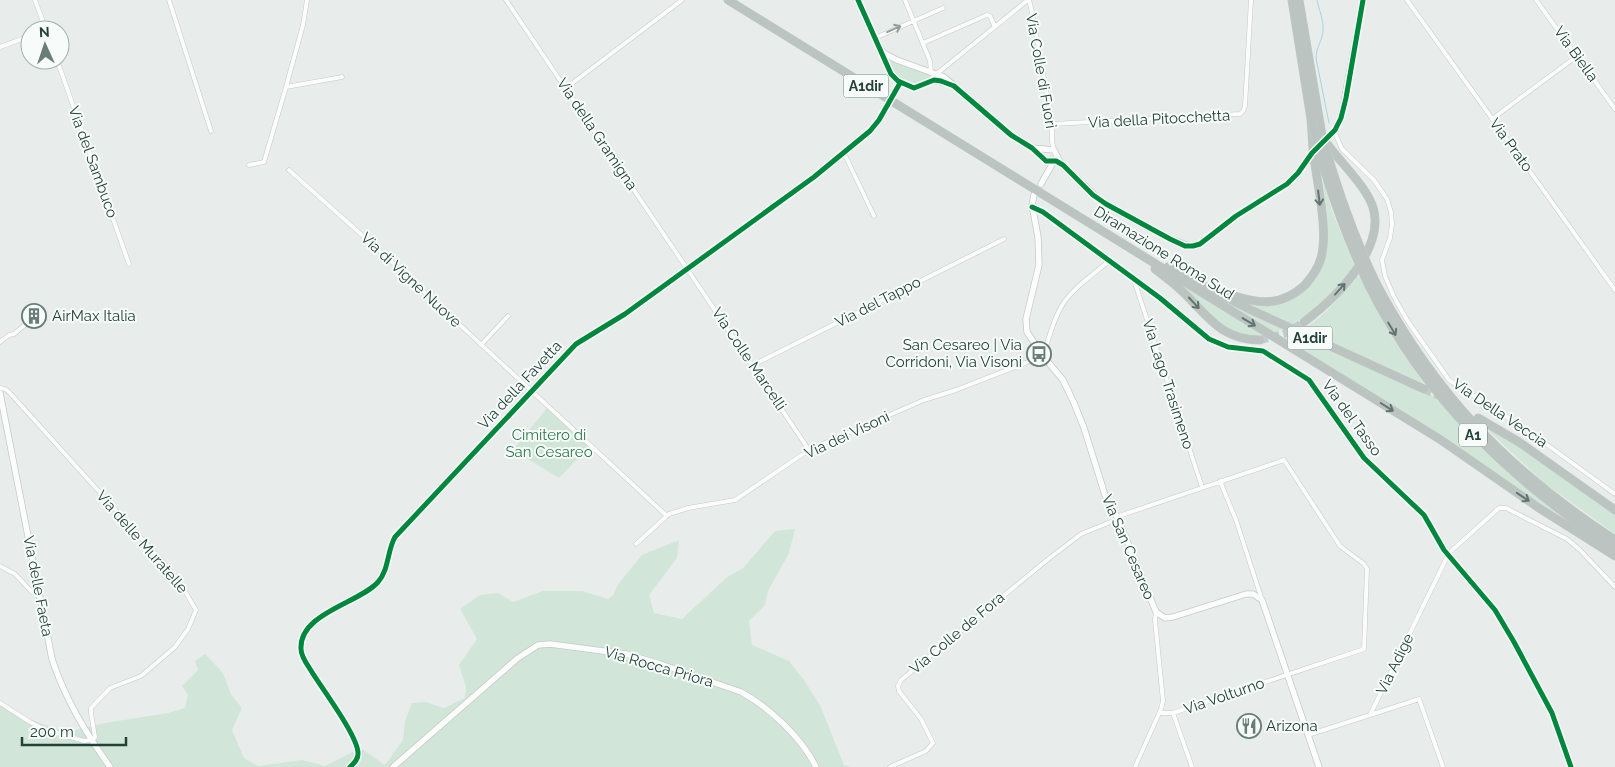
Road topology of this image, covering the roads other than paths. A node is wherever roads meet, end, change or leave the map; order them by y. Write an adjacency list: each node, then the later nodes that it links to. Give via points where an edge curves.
1 (35, 0): 18 (street)
2 (169, 0): 43 (street)
3 (307, 0): 37 (street)
4 (506, 0): 38 (street, Via della Gramigna)
5 (682, 0): 38 (street)
6 (728, 0): 59 (highway, Diramazione Roma Sud / A1dir)
7 (737, 0): 64 (highway, Diramazione Roma Sud / A1dir)
8 (858, 0): 21 (street)
9 (905, 0): 19 (street)
10 (1028, 0): 20 (street); 42 (street, Via Colle di Fuori)
11 (1251, 0): 42 (street, Via della Pitocchetta, via 1244,108 1240,114)
12 (1292, 0): 22 (highway, A1)
13 (1299, 0): 22 (highway, A1)
14 (1363, 0): 44 (street, via 1346,98)
15 (1407, 0): 41 (street, Via Prato)
16 (1536, 0): 27 (street, Via Biella)
17 (943, 8): 19 (street)
18 (42, 20)
19 (914, 20): 21 (street, one-way to 19); 24 (street)
20 (995, 26): 24 (street, via 988,15); 30 (street)
21 (875, 38): 26 (street)
22 (1301, 39): 40 (highway, A1); 45 (highway, A1)
23 (20, 40): 25 (street)
24 (923, 43): 32 (street)
25 (0, 47)
26 (880, 49): 28 (street); 29 (street)
27 (1577, 56): 39 (street, Via Biella); 41 (street)
28 (885, 60): 29 (street); 36 (street)
29 (897, 60): 32 (street)
30 (946, 67): 32 (street); 35 (street)
31 (61, 70): 61 (street, Via del Sambuco)
32 (935, 73): 34 (street); 35 (street)
33 (342, 77): 37 (street)
34 (929, 81): 35 (street); 36 (street, via 915,88)
35 (947, 81): 46 (street, via 1008,134)
36 (899, 86): 48 (street, Via della Favetta, bridge, via 870,131)
37 (286, 87): 51 (street, via 264,162)
38 (566, 88): 62 (street, Via della Gramigna)
39 (1615, 109)
40 (1311, 119): 64 (highway, one-way to 64, bridge, via 1323,240 1319,265 1305,285 1285,299 1263,302 1239,298); 65 (highway, A1, bridge, via 1352,249)
41 (1492, 119): 66 (street, Via Prato)
42 (1052, 124): 47 (street, Via Colle di Fuori)
43 (211, 131)
44 (1334, 131): 49 (street, via 1287,184 1236,216 1200,244 1192,246 1170,239 1109,206); 83 (street, Via Della Veccia, via 1343,151 1375,182 1387,199 1392,224 1382,258 1384,276 1424,346 1450,380 1521,426)
45 (1322, 135): 65 (highway, A1, bridge); 69 (highway, one-way to 45, via 1350,277 1374,234 1371,202)
46 (1032, 148): 47 (street); 50 (street)
47 (1050, 150): 49 (street); 50 (street, via 1044,154)
48 (844, 153): 57 (street); 62 (street, Via della Favetta)
49 (1055, 159): 50 (street); 53 (street)
50 (1045, 160): 53 (street)
51 (249, 165)
52 (289, 170): 72 (street, Via di Vigne Nuove)
53 (1048, 171): 54 (street)
54 (1041, 184)
55 (1034, 195): 56 (street)
56 (1032, 208): 60 (street, Via del Tasso, via 1043,212); 73 (street, via 1038,237 1039,268 1026,325)
57 (874, 216)
58 (1004, 239): 74 (street, Via del Tappo)
59 (1133, 250): 70 (highway, one-way to 70, via 1180,289 1220,329 1239,338); 91 (highway, Diramazione Roma Sud / A1dir, one-way to 91, via 1441,440)
60 (1109, 261): 63 (street, Via del Tasso); 73 (street, via 1064,303)
61 (129, 264)
62 (689, 268): 74 (street, Via Colle Marcelli); 77 (street, Via della Favetta, via 620,318 577,343)
63 (1134, 280): 82 (street, Via Lago Trasimeno); 90 (street, Via del Tasso, via 1209,339 1230,347 1265,352 1308,379 1366,461 1424,515)
64 (1197, 283): 76 (highway, A1dir)
65 (1372, 284): 87 (highway, A1, via 1425,365 1482,433 1538,484); 89 (highway, A1, one-way to 89, via 1381,311 1415,364 1467,428 1523,481)
66 (1615, 290)
67 (508, 316): 72 (street)
68 (33, 318): 71 (street)
69 (1304, 322)
70 (1260, 340)
71 (0, 342)
72 (481, 345): 77 (street, Via di Vigne Nuove)
73 (1042, 356): 80 (street, Via dei Visoni, via 924,400); 86 (street, Via San Cesareo, via 1063,380 1084,428 1105,495)
74 (753, 365): 80 (street, Via Colle Marcelli)
75 (0, 388): 103 (street, Via delle Muratelle, via 9,392 170,570 196,610 175,647 141,676 110,688 92,708 95,737)
76 (1424, 389)
77 (531, 392): 85 (street, Via di Vigne Nuove); 105 (street, Via della Favetta, via 395,537 377,584 324,614 302,639 303,658 356,744 358,755)
78 (0, 393): 94 (street, Via delle Faeta)
79 (1478, 418): 84 (highway, via 1519,442)
80 (809, 450): 85 (street, Via dei Visoni, via 735,500 688,508)
81 (1220, 481): 82 (street); 95 (street); 97 (street, Via Volturno, via 1284,460 1340,546 1367,569 1364,649)
82 (1202, 487): 86 (street)
83 (1615, 494)
84 (1615, 510)
85 (667, 516): 88 (street, Via dei Visoni)
86 (1117, 518): 96 (street, Via San Cesareo); 108 (street, Via Colle de Fora, via 1074,539 901,680 899,691 921,718 932,743 926,751)
87 (1615, 540)
88 (636, 544)
89 (1615, 549)
90 (1448, 555): 93 (street, Via Adige, via 1503,507 1565,538); 101 (street, Via Adige); 113 (street, Via del Tasso, via 1490,602 1510,634 1555,719)
91 (1615, 556)
92 (0, 566): 94 (street, via 15,574)
93 (1615, 587)
94 (39, 596): 103 (street, Via delle Faeta, via 60,683)
95 (1262, 600): 96 (street, Via San Cesareo, via 1246,594 1173,617 1165,618); 97 (street)
96 (1156, 612): 99 (street, via 1163,696)
97 (1288, 674): 100 (street, Via Volturno); 102 (street)
98 (0, 703): 103 (street, via 44,730)
99 (1160, 712): 100 (street, Via Volturno); 109 (street)
100 (1173, 713): 110 (street)
101 (1370, 715): 102 (street); 112 (street, via 1419,699)
102 (1308, 735): 111 (street)
103 (92, 741): 104 (street, Via delle Faeta)
104 (110, 767)
105 (350, 767)
106 (393, 767): 107 (street, Via Rocca Priora, via 518,658 538,645 550,644 626,654 750,696 790,730 811,755)
107 (816, 767)
108 (890, 767)
109 (1135, 767)
110 (1192, 767)
111 (1320, 767)
112 (1443, 767)
113 (1571, 767)

